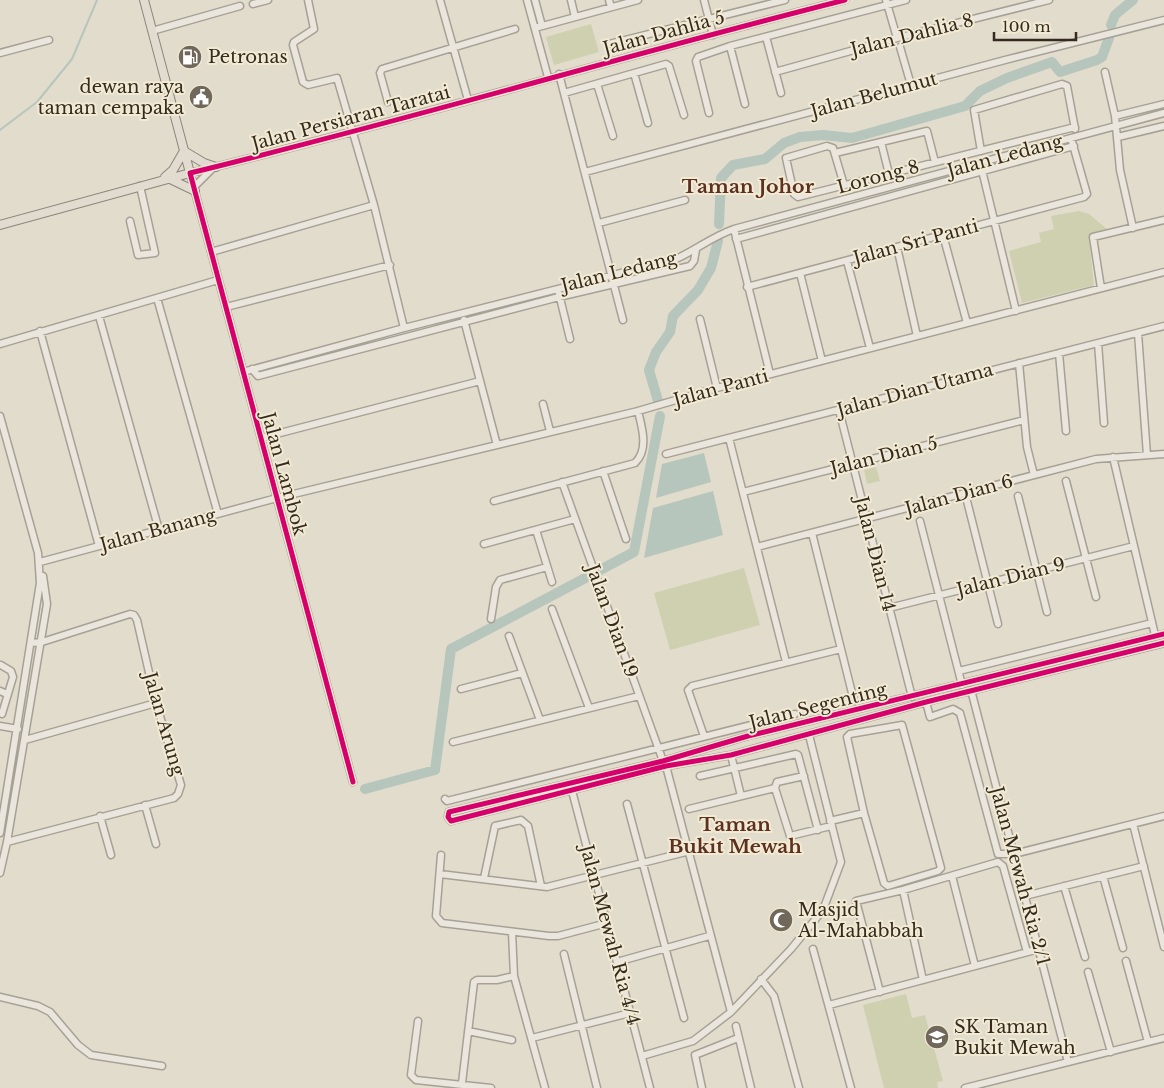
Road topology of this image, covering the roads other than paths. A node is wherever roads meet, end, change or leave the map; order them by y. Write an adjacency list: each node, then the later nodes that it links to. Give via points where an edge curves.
1 (144, 0): 25 (main road)
2 (268, 0): 17 (street)
3 (308, 0): 56 (street, via 314,30 293,45 303,82 310,84 337,78)
4 (440, 0): 32 (street)
5 (527, 0): 23 (street)
6 (535, 0): 23 (street)
7 (571, 0): 20 (street)
8 (609, 0): 19 (street)
9 (638, 0): 19 (street)
10 (704, 0): 21 (street)
11 (785, 0): 21 (street)
12 (845, 0): 15 (street, Jalan Dahlia 5)
13 (906, 0): 16 (street, Jalan Dahlia 5)
14 (1049, 0): 28 (street, Jalan Dahlia 8)
15 (826, 2): 26 (street, Jalan Dahlia 5)
16 (887, 2): 27 (street, Jalan Dahlia 5); 28 (street)
17 (253, 4)
18 (240, 6): 25 (street)
19 (611, 7): 20 (street)
20 (575, 17): 23 (street)
21 (709, 20): 26 (street); 30 (street)
22 (1164, 20): 41 (street, Jalan Belumut)
23 (538, 27): 39 (street)
24 (515, 29): 32 (street)
25 (152, 31): 63 (main road)
26 (713, 34): 38 (street, Jalan Dahlia 5)
27 (766, 37): 31 (street, Jalan Dahlia 5); 35 (street)
28 (897, 38): 35 (street, Jalan Dahlia 8)
29 (49, 40): 34 (street)
30 (609, 44)
31 (730, 46): 46 (street); 48 (street, Jalan Dahlia 5, via 700,56 696,61)
32 (453, 47): 44 (street); 45 (street, via 382,68 380,73)
33 (900, 47): 41 (street)
34 (0, 53)
35 (775, 72): 43 (street)
36 (1105, 72): 51 (street)
37 (634, 73): 40 (street); 50 (street, via 663,64 669,66); 52 (street)
38 (559, 74): 39 (street, Jalan Dahlia 5); 42 (street)
39 (548, 77): 44 (street, Jalan Persiaran Taratai)
40 (597, 84): 42 (street); 57 (street)
41 (911, 85): 68 (street, Jalan Belumut)
42 (564, 93): 68 (street)
43 (781, 93)
44 (468, 100): 56 (street, Jalan Persiaran Taratai)
45 (388, 102)
46 (745, 104)
47 (1164, 104): 51 (street)
48 (709, 113)
49 (1164, 113): 53 (street, Jalan Ledang)
50 (684, 115)
51 (1115, 116): 53 (street)
52 (648, 123)
53 (1116, 126): 58 (street, Jalan Ledang); 59 (street)
54 (1164, 126): 59 (street)
55 (1075, 127): 58 (street); 64 (street, Lorong 8); 64 (street, via 1065,84 974,110)
56 (353, 132): 67 (street, Jalan Persiaran Taratai); 78 (street)
57 (613, 136)
58 (1074, 137): 61 (street); 66 (street, Jalan Ledang)
59 (1118, 137): 85 (street, via 1120,170)
60 (881, 142): 62 (street); 65 (street, via 927,131); 71 (street)
61 (1074, 146): 69 (street); 82 (street, Jalan Sri Panti, via 1087,194)
62 (834, 150): 73 (street); 73 (street, Lorong 8, via 828,146 787,156 794,194 798,198)
63 (184, 151): 67 (main road, via 204,164); 70 (main road); 72 (main road)
64 (981, 151): 65 (street, Lorong 8)
65 (935, 162): 71 (street, Lorong 8)
66 (980, 162): 69 (street); 76 (street, Jalan Ledang)
67 (216, 167): 70 (street, Jalan Persiaran Taratai); 75 (street, via 204,174)
68 (585, 172): 83 (street)
69 (982, 172): 79 (street); 82 (street)
70 (190, 173): 72 (main road); 75 (street, Jalan Lambok)
71 (889, 174): 73 (street, Lorong 8)
72 (165, 179): 74 (main road); 75 (main road)
73 (844, 185)
74 (140, 186): 80 (street, via 155,253 138,255); 84 (main road)
75 (194, 189): 91 (street, Jalan Lambok)
76 (857, 195): 79 (street); 86 (street, Jalan Ledang)
77 (685, 200): 83 (street)
78 (374, 205): 91 (street); 93 (street)
79 (859, 205): 88 (street)
80 (130, 220)
81 (1164, 220): 85 (street)
82 (994, 221): 87 (street, Jalan Sri Panti); 104 (street)
83 (600, 224): 96 (street)
84 (0, 225)
85 (1133, 228): 100 (street, via 1092,239)
86 (734, 229): 88 (street); 90 (street, Jalan Ledang, via 712,238)
87 (943, 234): 89 (street, Jalan Sri Panti); 110 (street)
88 (736, 239): 98 (street)
89 (897, 247): 92 (street, Jalan Sri Panti); 115 (street)
90 (696, 250): 96 (street, Jalan Ledang); 96 (street, via 690,265)
91 (211, 252): 97 (street, Jalan Lambok)
92 (847, 260): 95 (street, Jalan Sri Panti); 119 (street)
93 (390, 265): 103 (street); 112 (street)
94 (1164, 272): 100 (street, Jalan Panti)
95 (800, 273): 98 (street, Jalan Sri Panti); 121 (street)
96 (613, 279): 99 (street, Jalan Ledang); 101 (street); 108 (street)
97 (218, 280): 102 (street); 103 (street, Jalan Lambok)
98 (748, 287): 125 (street)
99 (558, 288): 101 (street); 105 (street, Jalan Ledang)
100 (1102, 288): 104 (street, Jalan Panti)
101 (559, 297): 109 (street); 116 (street)
102 (157, 298): 106 (street); 153 (street)
103 (226, 307): 124 (street, Jalan Lambok)
104 (1016, 310): 110 (street, Jalan Panti)
105 (463, 314): 109 (street); 112 (street, Jalan Ledang)
106 (99, 316): 113 (street); 157 (street)
107 (700, 319): 127 (street)
108 (623, 320)
109 (465, 322): 123 (street, via 258,376); 126 (street)
110 (967, 323): 115 (street, Jalan Panti)
111 (1164, 326): 114 (street, Jalan Dian Utama)
112 (404, 328): 123 (street, Jalan Ledang)
113 (40, 331): 118 (street); 162 (street)
114 (1138, 333): 117 (street, Jalan Dian Utama); 141 (street)
115 (917, 336): 119 (street, Jalan Panti)
116 (570, 339)
117 (1098, 343): 120 (street, Jalan Dian Utama); 133 (street)
118 (0, 344)
119 (870, 348): 121 (street, Jalan Panti)
120 (1059, 353): 122 (street, Jalan Dian Utama); 135 (street)
121 (822, 361): 125 (street, Jalan Panti)
122 (1020, 363): 129 (street, Jalan Dian Utama); 132 (street)
123 (252, 369): 124 (street, Jalan Ledang)
124 (243, 372): 136 (street, Jalan Lambok)
125 (770, 374): 127 (street, Jalan Panti)
126 (480, 381): 136 (street); 138 (street)
127 (717, 388): 130 (street, Jalan Panti)
128 (543, 404): 134 (street)
129 (839, 410): 137 (street, Jalan Dian Utama); 143 (street, Jalan Dian 14)
130 (638, 411): 134 (street, Jalan Panti); 144 (street, via 644,439 639,459 635,463)
131 (0, 416): 166 (street)
132 (1024, 420): 143 (street, Jalan Dian 5); 145 (street)
133 (1104, 423)
134 (550, 431): 138 (street, Jalan Panti)
135 (1066, 431)
136 (261, 438): 151 (street, Jalan Lambok)
137 (729, 438): 139 (street, Jalan Dian Utama); 148 (street)
138 (497, 445): 151 (street, Jalan Panti)
139 (666, 454)
140 (1164, 454): 141 (street, Jalan Dian 6)
141 (1147, 455): 142 (street, Jalan Dian 6)
142 (1113, 458): 145 (street, Jalan Dian 6, via 1096,459); 163 (street)
143 (852, 464): 148 (street, Jalan Dian 5); 155 (street, Jalan Dian 14)
144 (603, 471): 147 (street); 160 (street)
145 (1034, 475): 149 (street, Jalan Dian 6)
146 (1066, 481): 165 (street)
147 (562, 482): 152 (street); 154 (street, Jalan Dian 19)
148 (743, 492): 164 (street)
149 (966, 493): 155 (street, Jalan Dian 6); 170 (street)
150 (1018, 496): 168 (street)
151 (276, 498): 153 (street, Jalan Banang); 220 (street, Jalan Lambok)
152 (494, 500)
153 (218, 514): 157 (street, Jalan Banang)
154 (575, 519): 158 (street); 195 (street, Jalan Dian 19)
155 (866, 519): 159 (street, Jalan Dian 6); 173 (street, Jalan Dian 14)
156 (920, 521): 171 (street)
157 (158, 530): 162 (street, Jalan Banang)
158 (536, 530): 161 (street); 167 (street)
159 (812, 533): 164 (street, Jalan Dian 6); 185 (street)
160 (626, 539)
161 (484, 544)
162 (99, 546): 166 (street, Jalan Banang)
163 (1134, 546): 165 (street, Jalan Dian 9); 177 (street)
164 (757, 547): 186 (street)
165 (1086, 558): 168 (street, Jalan Dian 9); 172 (street)
166 (40, 562): 183 (street, via 47,604); 184 (street)
167 (548, 567): 169 (street); 176 (street, via 500,580)
168 (1037, 570): 170 (street, Jalan Dian 9); 175 (street)
169 (552, 582)
170 (988, 583): 171 (street, Jalan Dian 9); 178 (street)
171 (939, 595): 173 (street, Jalan Dian 9); 188 (street)
172 (1096, 598)
173 (889, 608): 196 (street, Jalan Dian 14)
174 (552, 609): 200 (street)
175 (1047, 612)
176 (491, 619)
177 (1152, 623): 180 (street); 188 (street)
178 (998, 624)
179 (1164, 634): 180 (street, Jalan Segenting)
180 (1155, 635): 182 (street); 190 (street, Jalan Segenting)
181 (509, 636): 189 (street)
182 (1164, 641): 192 (street, Jalan Segenting)
183 (42, 642): 184 (street, Jalan Arung); 199 (street, Jalan Arung, via 130,614 134,616); 210 (street)
184 (31, 643): 205 (street)
185 (841, 649): 186 (street); 197 (street)
186 (786, 662): 208 (street, via 689,688)
187 (1, 665): 194 (street, via 10,671 12,677)
188 (959, 671): 190 (street)
189 (522, 673): 191 (street); 203 (street)
190 (962, 685): 196 (street, Jalan Segenting)
191 (461, 689)
192 (971, 690): 198 (street, Jalan Segenting); 239 (street, Jalan Mewah Ria 2/1)
193 (0, 691): 194 (street)
194 (8, 694): 201 (street)
195 (639, 696): 200 (street); 213 (street, Jalan Dian 19)
196 (912, 697): 206 (street, Jalan Segenting)
197 (854, 701)
198 (926, 702): 207 (street, Jalan Segenting); 239 (street, via 930,717 953,708 960,713 997,852 1001,856)
199 (156, 703): 210 (street); 227 (street, Jalan Arung, via 181,785 174,798)
200 (589, 708): 203 (street)
201 (1, 714): 204 (street)
202 (795, 714): 208 (street)
203 (540, 720): 211 (street)
204 (0, 724): 205 (street)
205 (18, 729): 235 (street)
206 (780, 729): 209 (street, Jalan Segenting); 212 (street, via 773,737)
207 (809, 735): 212 (street, Jalan Segenting); 232 (street)
208 (704, 736): 213 (street)
209 (744, 738): 214 (street, via 752,738 754,742); 216 (street, Jalan Segenting)
210 (25, 740): 236 (street)
211 (453, 742)
212 (782, 742): 214 (street, Jalan Segenting)
213 (658, 748): 216 (street, Jalan Dian 19); 225 (street)
214 (750, 749): 215 (street, Jalan Segenting)
215 (732, 755): 216 (street, Jalan Segenting); 217 (street)
216 (664, 764): 221 (street, Jalan Segenting); 223 (street, Jalan Segenting); 238 (street, Jalan Dian 19)
217 (734, 768): 218 (street); 219 (street, via 793,753 798,755); 224 (street)
218 (700, 776)
219 (804, 776): 222 (street, via 777,782); 234 (street)
220 (353, 782)
221 (570, 782): 223 (street, Jalan Mewah Ria 4/4); 223 (street, Jalan Segenting, via 449,812 448,817 451,821)
222 (775, 788): 224 (street); 234 (street, via 790,836)
223 (572, 791): 246 (street, Jalan Mewah Ria 4/4)
224 (741, 796): 228 (street)
225 (445, 799)
226 (627, 804): 242 (street)
227 (145, 805): 230 (street, Jalan Arung); 237 (street)
228 (689, 810)
229 (864, 813): 229 (street, via 848,738 850,734 902,724 941,868 914,879 885,885); 232 (street)
230 (100, 816): 236 (street, Jalan Arung); 241 (street)
231 (1164, 816): 233 (street)
232 (831, 823): 234 (street); 270 (street, via 841,862 823,910)
233 (1133, 824): 239 (street); 243 (street)
234 (818, 830)
235 (0, 833)
236 (8, 842): 244 (street)
237 (156, 844)
238 (690, 851): 242 (street); 256 (street, Jalan Dian 19)
239 (1014, 854): 253 (street, Jalan Mewah Ria 2/1)
240 (441, 855): 245 (street)
241 (111, 856)
242 (643, 863): 246 (street); 259 (street)
243 (1144, 866): 248 (street); 257 (street)
244 (0, 873)
245 (440, 874): 249 (street); 255 (street, via 438,921)
246 (594, 875): 250 (street, via 554,886); 254 (street, Jalan Mewah Ria 4/4)
247 (952, 876): 252 (street); 262 (street, via 1001,863); 267 (street)
248 (1103, 876): 251 (street); 258 (street)
249 (484, 878): 250 (street); 250 (street, via 495,826 522,820 528,826)
250 (541, 886)
251 (1064, 886): 253 (street); 264 (street)
252 (903, 890): 271 (street); 272 (street, via 856,900)
253 (1025, 896): 261 (street, Jalan Mewah Ria 2/1)
254 (607, 923): 255 (street, via 558,936); 266 (street, Jalan Mewah Ria 4/4)
255 (512, 932): 269 (street)
256 (709, 936): 259 (street); 275 (street, Jalan Dian 19)
257 (1164, 947)
258 (1123, 948)
259 (665, 949): 266 (street); 277 (street)
260 (813, 949): 274 (street)
261 (1039, 949): 262 (street); 289 (street, Jalan Mewah Ria 2/1)
262 (1027, 952): 267 (street)
263 (564, 954): 279 (street)
264 (1085, 957)
265 (1126, 961): 286 (street)
266 (617, 962): 276 (street, Jalan Mewah Ria 4/4)
267 (975, 966): 271 (street)
268 (1088, 972): 287 (street)
269 (514, 976): 281 (street, via 474,982); 282 (street)
270 (761, 979): 275 (street); 298 (street, via 774,996)
271 (923, 980): 272 (street)
272 (880, 992): 274 (street)
273 (0, 997): 290 (street, via 50,1012 78,1045 91,1055)
274 (829, 1005): 299 (street)
275 (731, 1012): 288 (street, via 693,1041)
276 (630, 1013): 279 (street); 288 (street, Jalan Mewah Ria 4/4)
277 (684, 1018)
278 (418, 1021): 291 (street, via 411,1075 414,1079)
279 (582, 1025): 282 (street); 294 (street)
280 (736, 1026): 283 (street)
281 (468, 1031): 285 (street); 291 (street)
282 (532, 1038): 293 (street)
283 (738, 1038): 296 (street, via 695,1055); 297 (street)
284 (1164, 1038): 286 (street)
285 (512, 1040)
286 (1148, 1042): 287 (street)
287 (1111, 1052): 289 (street)
288 (642, 1056): 295 (street, Jalan Mewah Ria 4/4)
289 (1068, 1062): 300 (street)
290 (162, 1066)
291 (462, 1084): 292 (street)
292 (491, 1088)
293 (545, 1088)
294 (597, 1088)
295 (650, 1088)
296 (702, 1088)
297 (752, 1088)
298 (799, 1088)
299 (852, 1088)
300 (965, 1088)

